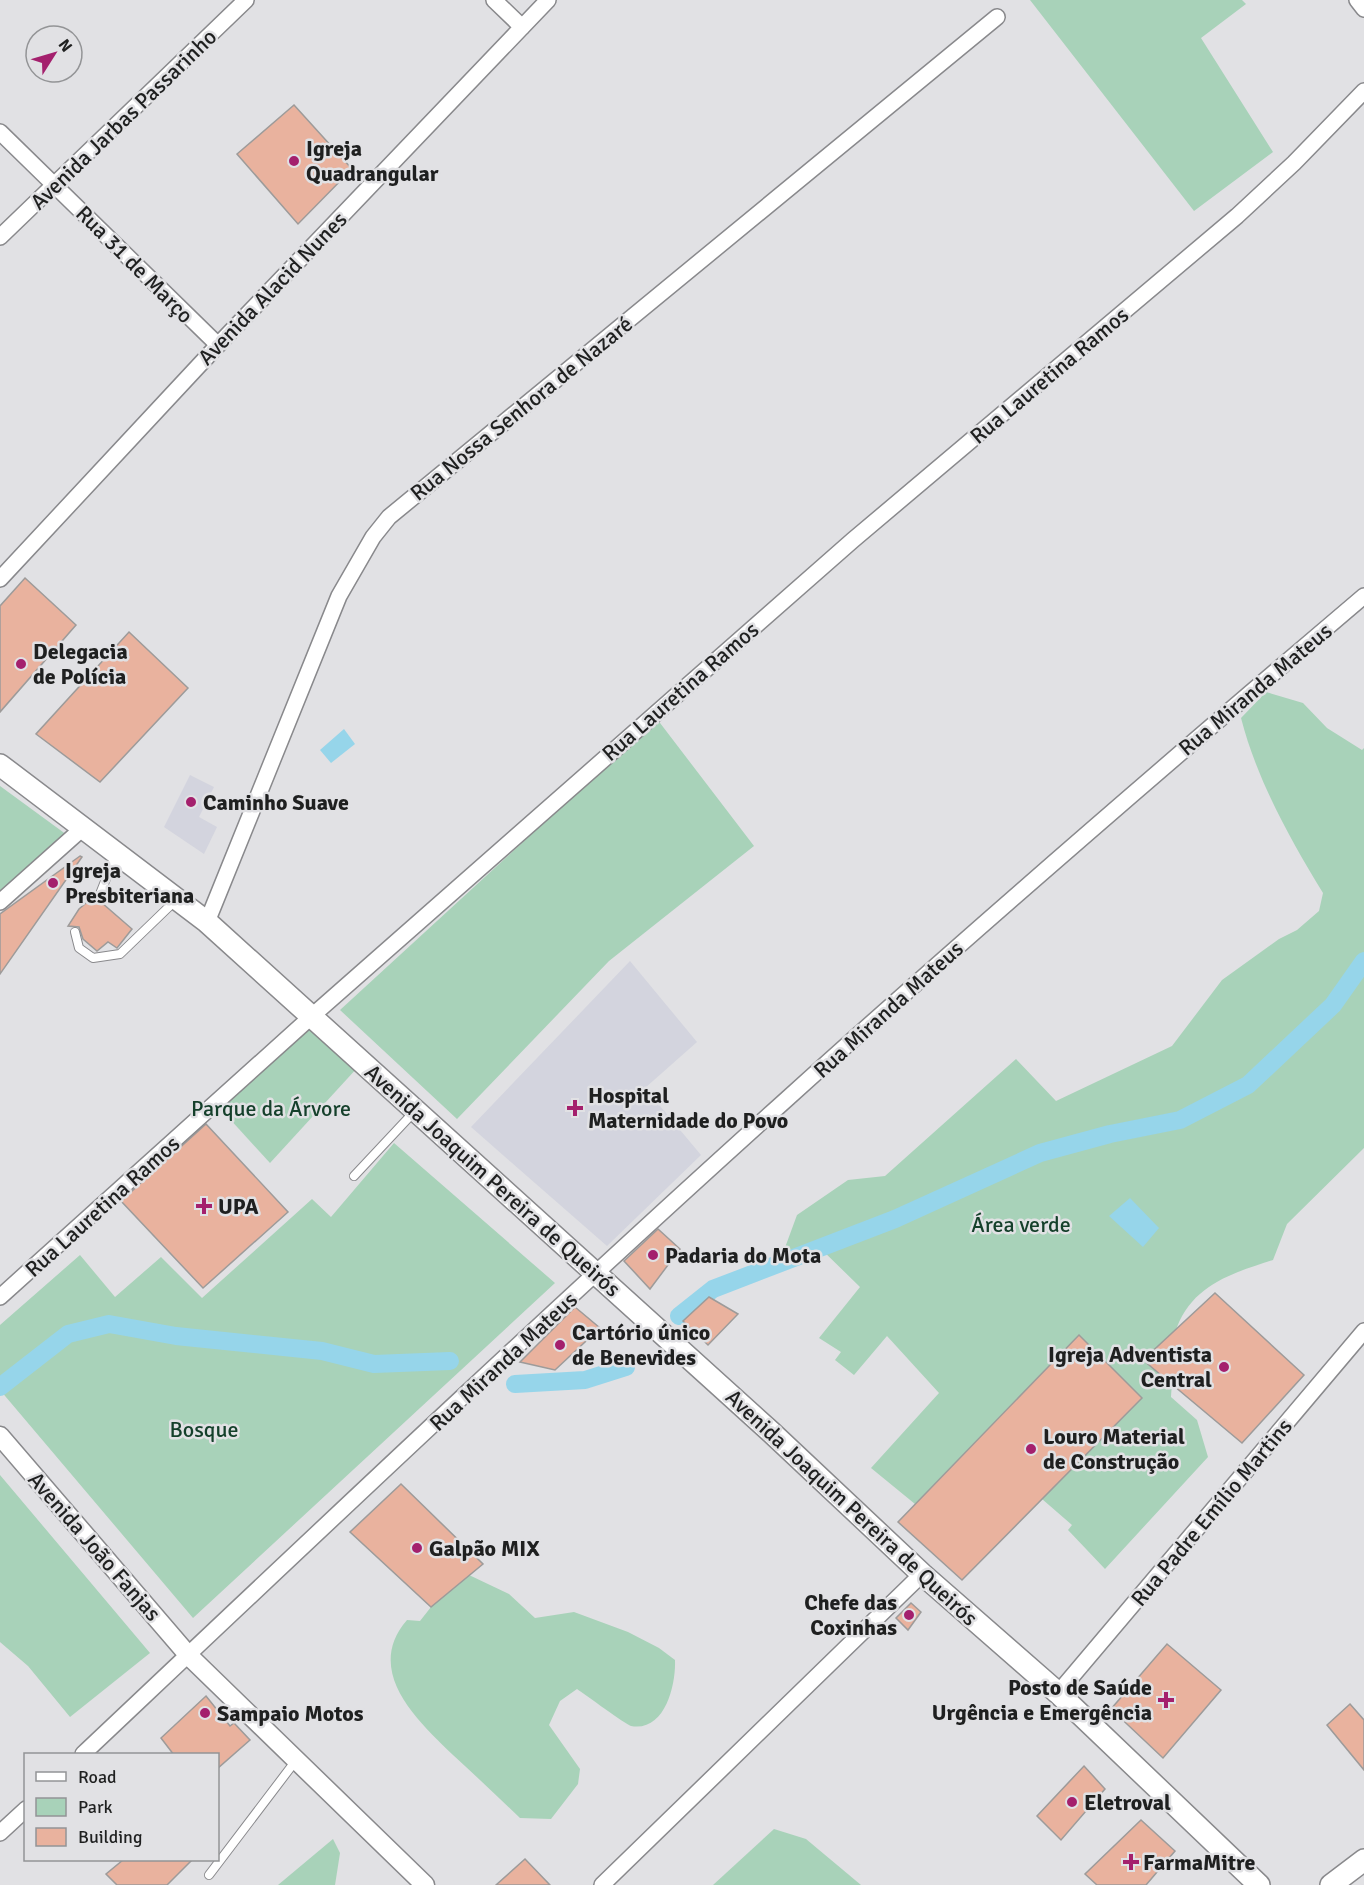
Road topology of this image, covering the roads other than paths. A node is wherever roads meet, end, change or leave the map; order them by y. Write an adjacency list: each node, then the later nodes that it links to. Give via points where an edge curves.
1 (246, 0): 10 (street, Avenida Jarbas Passarinho)
2 (494, 0): 7 (street)
3 (548, 0): 7 (street, Avenida Alacid Nunes)
4 (1357, 0): 5 (street)
5 (1364, 9)
6 (997, 17): 21 (street, Rua Nossa Senhora de Nazaré, via 389,517 339,596)
7 (522, 27): 12 (street, Avenida Alacid Nunes)
8 (1364, 91): 23 (street, Rua Lauretina Ramos, via 1237,216 853,540)
9 (0, 132): 10 (street, Rua 31 de Março)
10 (56, 184): 11 (street, Avenida Jarbas Passarinho); 12 (street, Rua 31 de Março)
11 (0, 237)
12 (218, 345): 13 (street, Avenida Alacid Nunes)
13 (0, 579)
14 (1364, 596): 26 (street, Rua Miranda Mateus, via 1075,843)
15 (0, 765): 16 (main road, Avenida Joaquim Pereira de Queirós)
16 (84, 828): 17 (main road, Avenida Joaquim Pereira de Queirós); 20 (street)
17 (116, 852): 18 (lane); 19 (main road, Avenida Joaquim Pereira de Queirós)
18 (98, 899)
19 (177, 899): 21 (main road, Avenida Joaquim Pereira de Queirós); 22 (lane, via 120,954 93,958 79,948)
20 (0, 902)
21 (207, 922): 23 (main road, Avenida Joaquim Pereira de Queirós)
22 (75, 932)
23 (312, 1016): 24 (main road, Avenida Joaquim Pereira de Queirós); 27 (street, Rua Lauretina Ramos)
24 (417, 1109): 25 (lane); 26 (main road, Avenida Joaquim Pereira de Queirós)
25 (354, 1176)
26 (596, 1275): 30 (main road, Avenida Joaquim Pereira de Queirós); 31 (street, Rua Miranda Mateus)
27 (0, 1297)
28 (1364, 1331): 32 (street, Rua Padre Emílio Martins)
29 (0, 1436): 31 (street, Avenida João Fanjas)
30 (922, 1574): 32 (main road, Avenida Joaquim Pereira de Queirós); 40 (street)
31 (189, 1656): 33 (street, Rua Miranda Mateus); 34 (street, Avenida João Fanjas)
32 (1058, 1693): 41 (main road, Avenida Joaquim Pereira de Queirós)
33 (85, 1753)
34 (297, 1759): 38 (lane); 39 (street)
35 (24, 1811): 36 (street)
36 (0, 1833)
37 (1364, 1860): 42 (main road)
38 (209, 1875)
39 (425, 1885)
40 (602, 1885)
41 (1259, 1885)
42 (1331, 1885)

